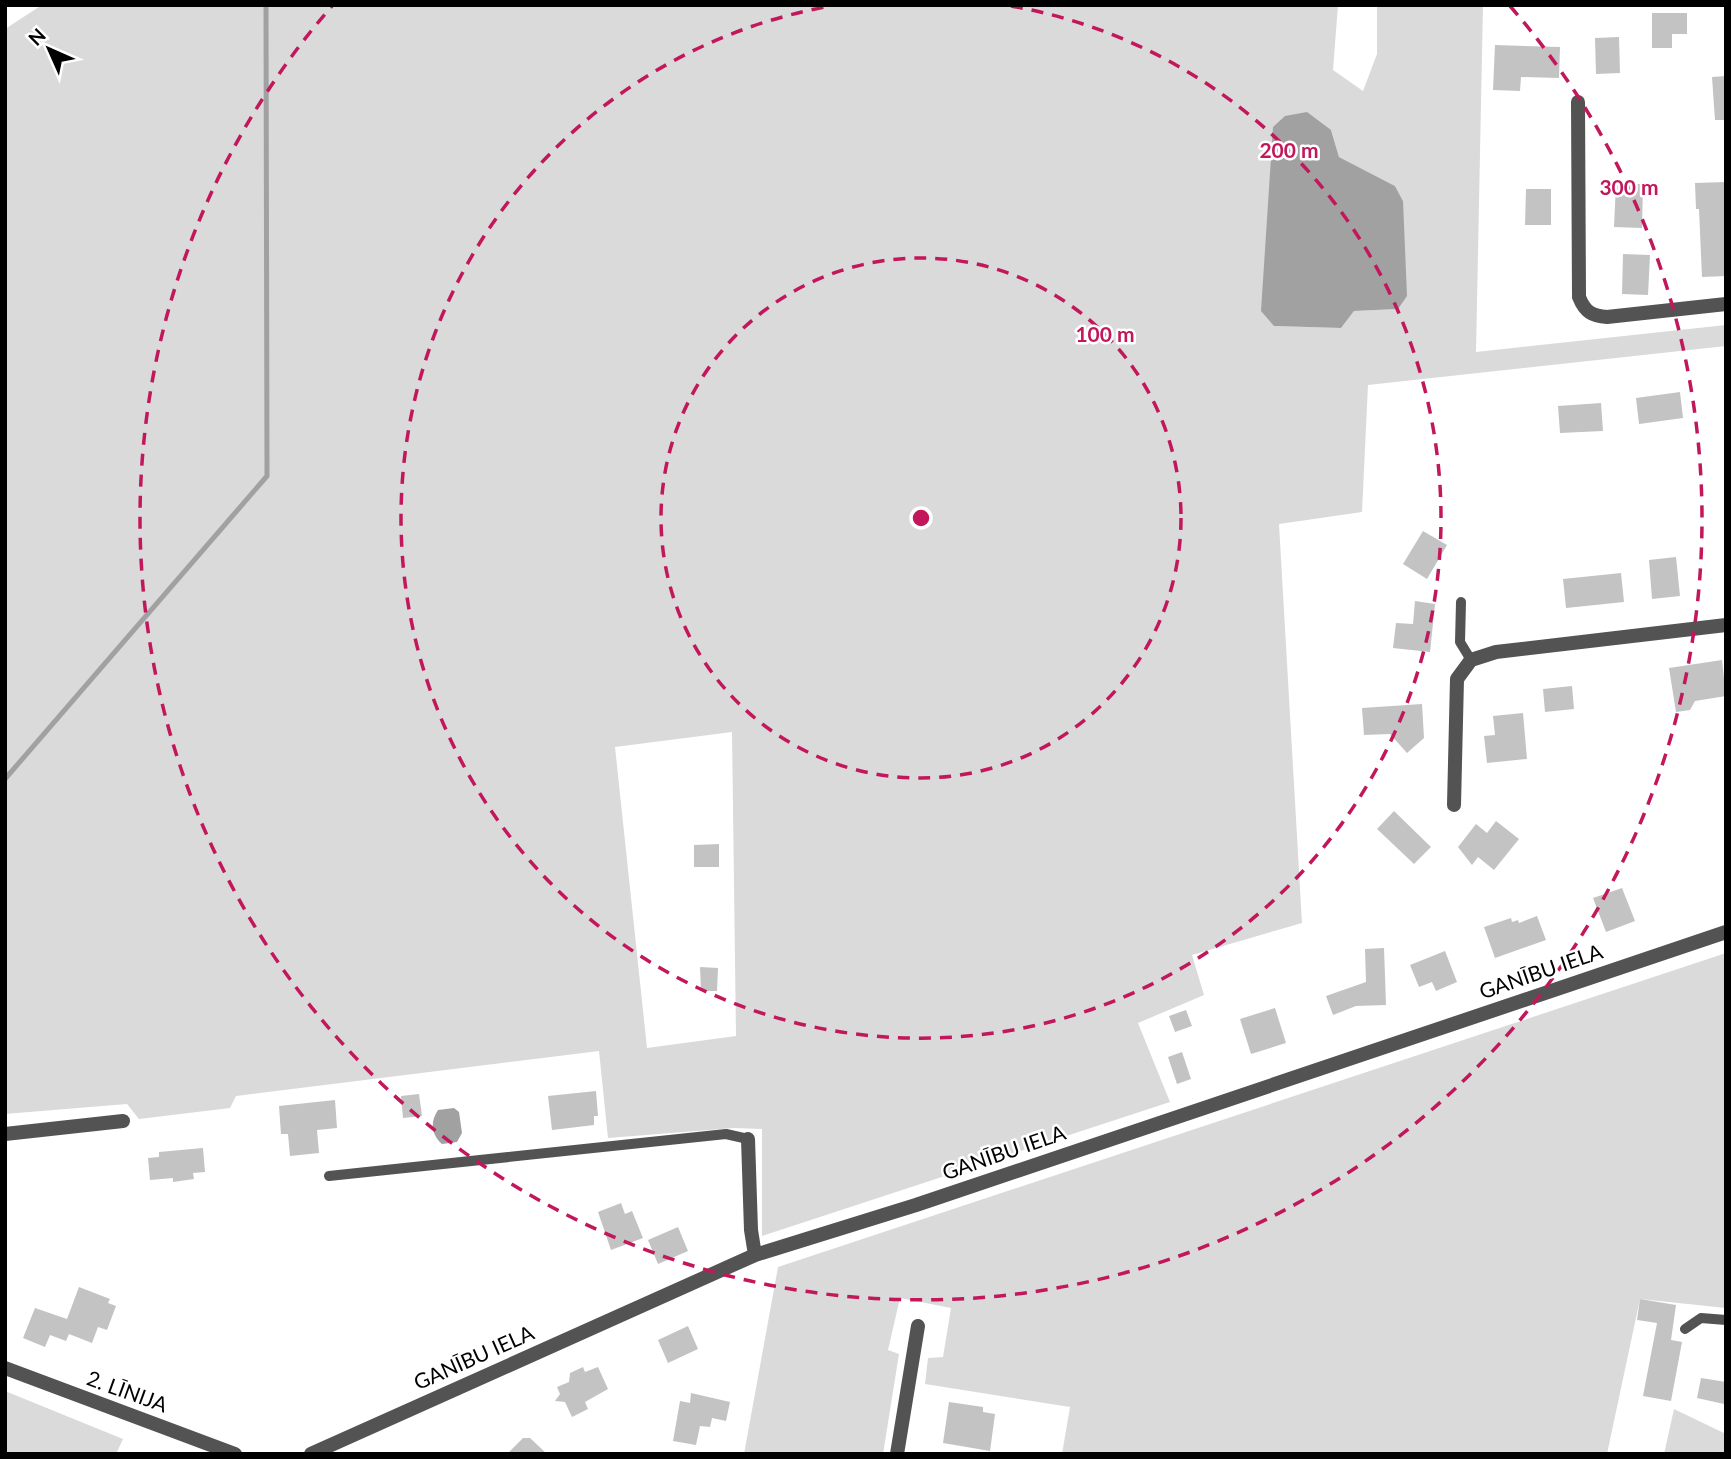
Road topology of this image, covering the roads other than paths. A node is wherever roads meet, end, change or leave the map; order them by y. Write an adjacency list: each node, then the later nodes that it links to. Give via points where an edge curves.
1 (1578, 102): 2 (street, via 1579,297 1583,306 1592,316 1607,317)
2 (1726, 304)
3 (1461, 602): 5 (lane, via 1460,642)
4 (1726, 625): 5 (street, via 1496,652)
5 (1471, 660): 6 (street, via 1457,679)
6 (1454, 805)
7 (1726, 932): 12 (street, GANĪBU IELA)
8 (122, 1121): 9 (street)
9 (5, 1134)
10 (748, 1139): 11 (lane, via 726,1134); 12 (street)
11 (329, 1176)
12 (755, 1255): 18 (street, GANĪBU IELA)
13 (1726, 1320): 15 (lane, via 1701,1318)
14 (918, 1326): 19 (street)
15 (1685, 1329)
16 (5, 1368): 17 (street, 2. LĪNIJA)
17 (235, 1454)
18 (311, 1454)
19 (897, 1454)

